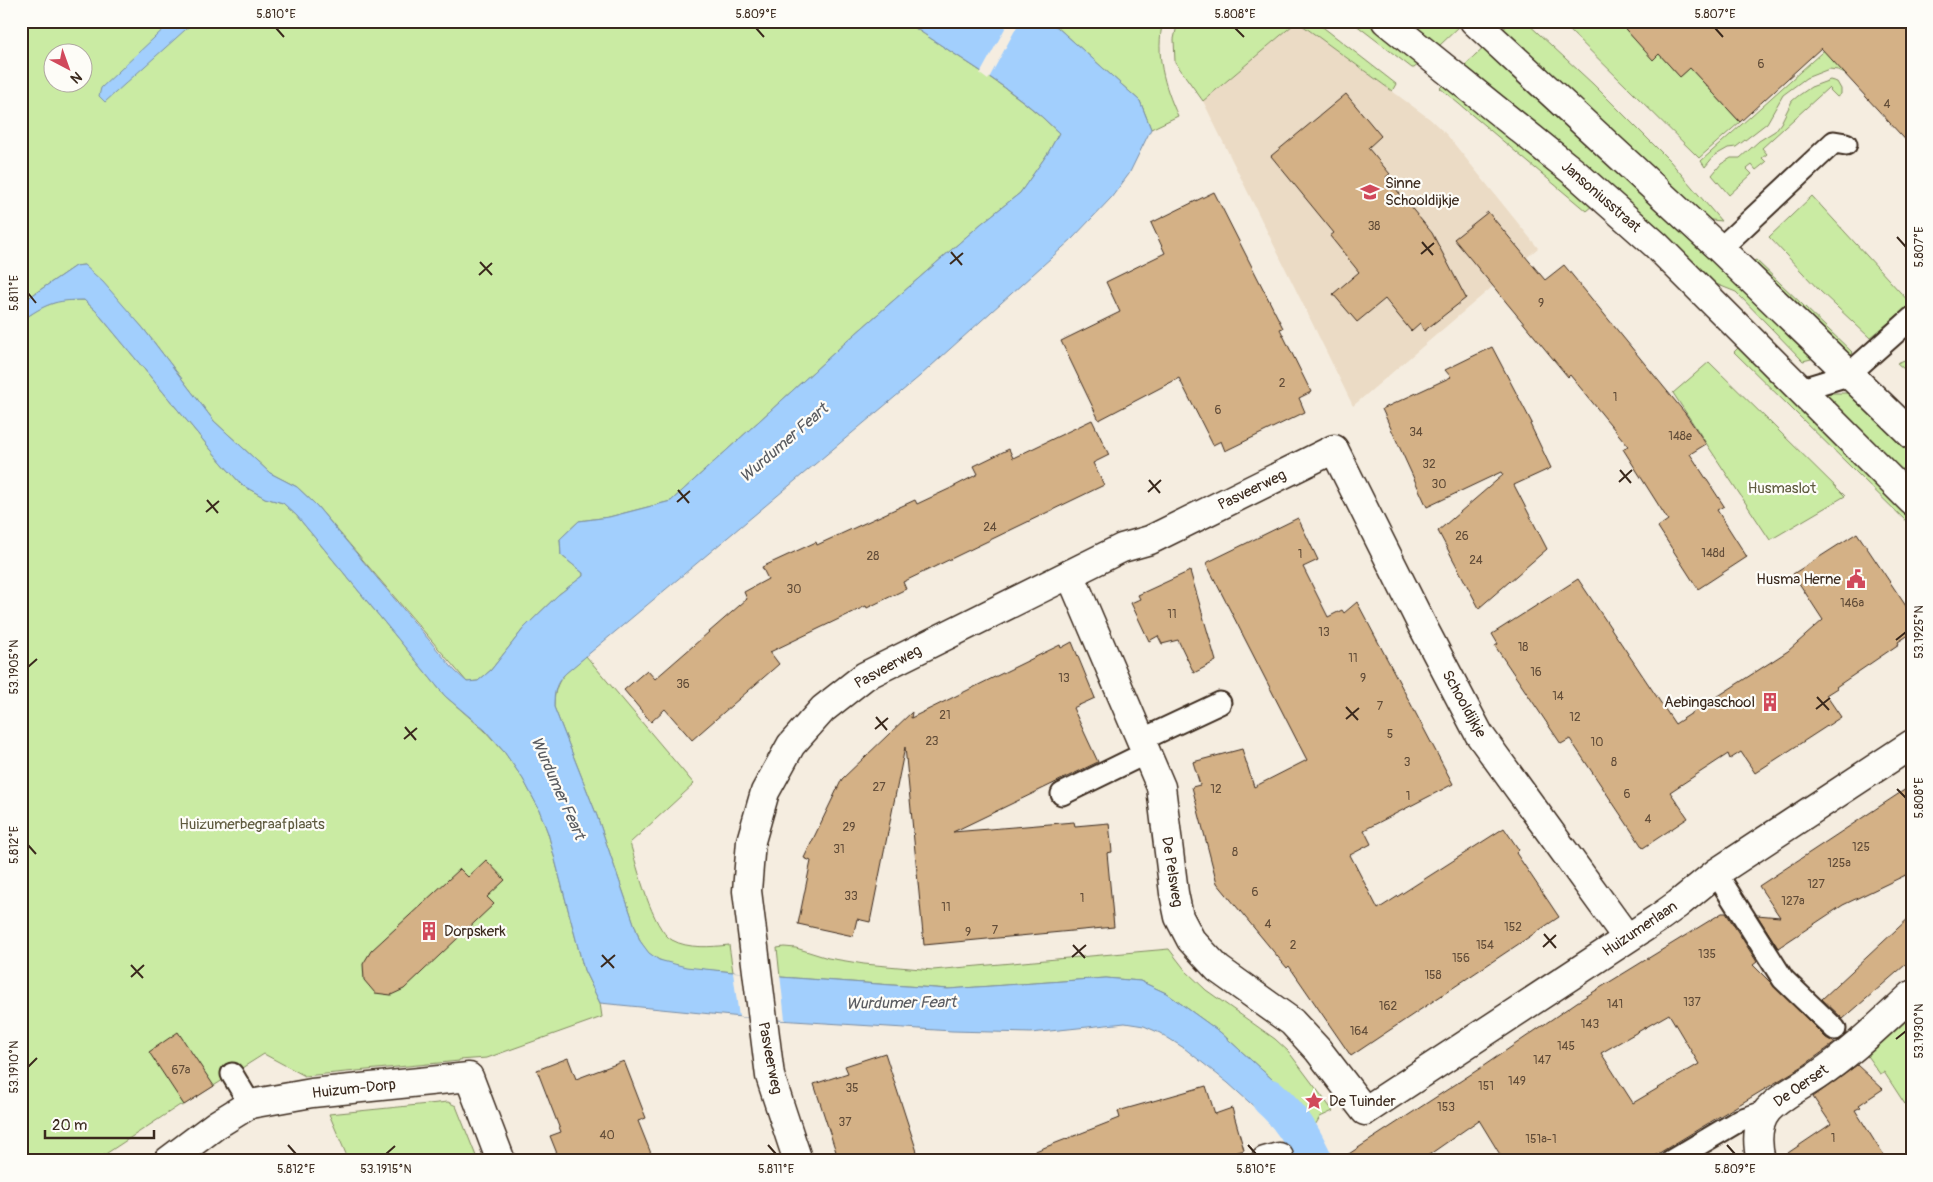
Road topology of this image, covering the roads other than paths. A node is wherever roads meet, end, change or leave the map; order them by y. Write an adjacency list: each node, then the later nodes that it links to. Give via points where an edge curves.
1 (1386, 21): 7 (street, Jansoniusstraat, via 1567,167 1656,245)
2 (1474, 21): 4 (street)
3 (1846, 144): 4 (lane, via 1834,142)
4 (1720, 249): 6 (street)
5 (1912, 318): 6 (lane)
6 (1848, 375): 7 (lane); 8 (street)
7 (1802, 389): 10 (street, Jansoniusstraat)
8 (1912, 435)
9 (1334, 450): 11 (street, Pasveerweg, via 1150,540 1122,548); 17 (street, Schooldijkje, via 1479,734)
10 (1912, 501)
11 (1070, 574): 14 (street, De Pelsweg); 26 (street, Pasveerweg, via 865,676 823,709 790,745 765,792 751,841 747,891 770,1076)
12 (1220, 702): 14 (lane)
13 (1912, 744): 16 (street, Huizumerlaan)
14 (1143, 747): 15 (lane); 22 (street, De Pelsweg, via 1161,788 1174,894 1179,916 1191,940 1218,969 1292,1022)
15 (1062, 794)
16 (1716, 873): 17 (street, Huizumerlaan, via 1678,904); 19 (lane, via 1782,979)
17 (1627, 938): 22 (street, Huizumerlaan)
18 (1912, 995): 19 (street, De Oerset)
19 (1844, 1039): 23 (street, De Oerset, via 1819,1074)
20 (232, 1074): 21 (lane)
21 (250, 1104): 24 (street, Huizum-Dorp, via 216,1124); 25 (street, Huizum-Dorp, via 312,1093 469,1077)
22 (1365, 1111)
23 (1767, 1111): 27 (lane, via 1740,1120); 28 (street, De Oerset, via 1760,1126 1757,1146)
24 (168, 1161)
25 (501, 1161)
26 (798, 1161)
27 (1671, 1161)
28 (1760, 1161)

